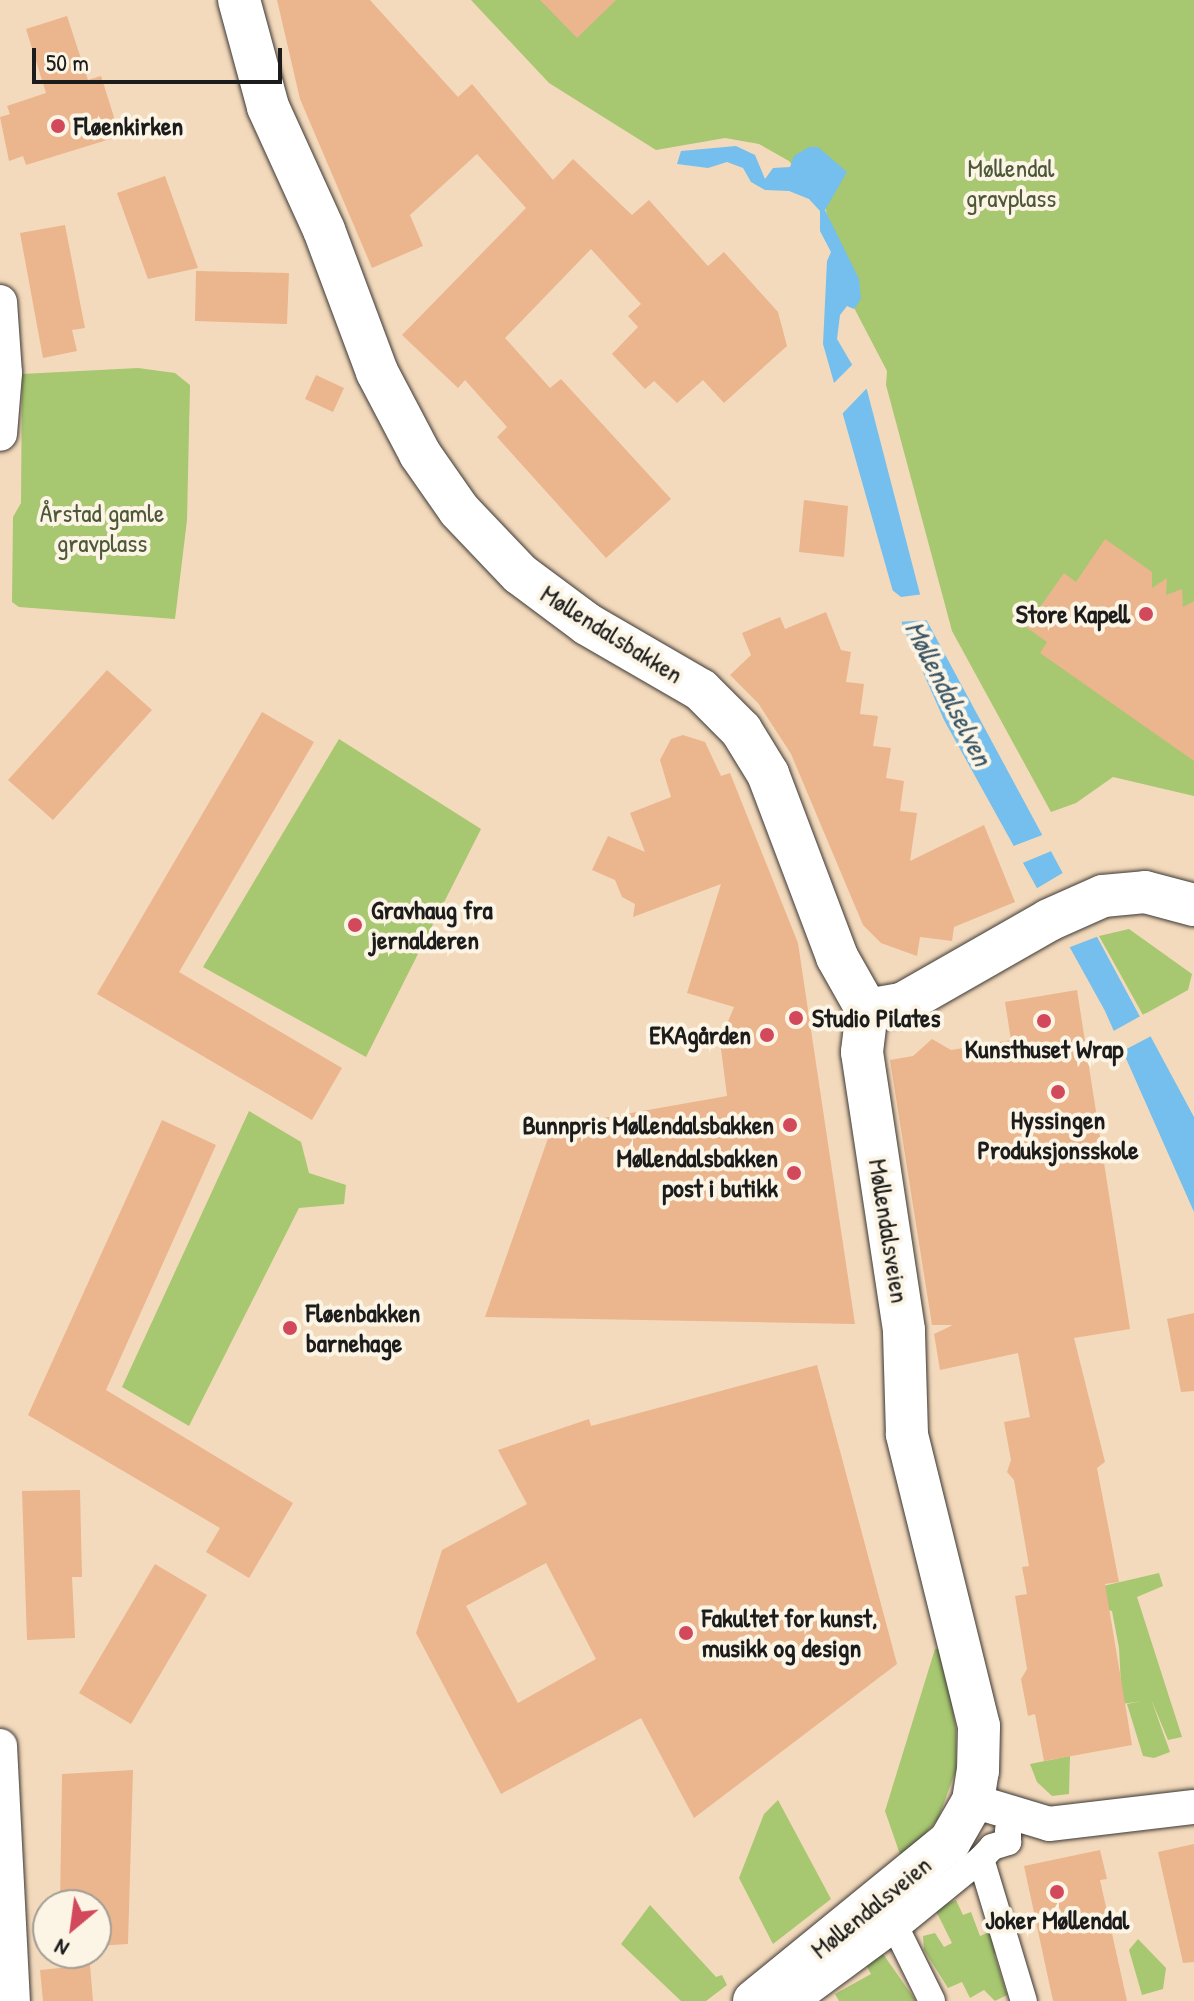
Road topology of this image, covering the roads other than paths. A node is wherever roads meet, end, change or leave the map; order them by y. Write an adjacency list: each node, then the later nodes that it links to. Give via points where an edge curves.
1 (239, 0): 5 (street, Møllendalsbakken, via 268,107 324,230 377,372 420,454 485,542 557,604 676,673 724,710 753,748 791,829 837,957)
2 (0, 302): 3 (street, via 5,373)
3 (0, 434)
4 (1194, 905): 5 (street, via 1129,892 1067,912 902,1004)
5 (867, 1010): 7 (street, Møllendalsveien, via 862,1052 904,1330 907,1434 979,1726)
6 (0, 1746): 12 (street)
7 (973, 1801): 8 (street, via 1049,1824); 11 (street, Møllendalsveien, via 950,1841)
8 (1194, 1807)
9 (1008, 1830): 10 (street, via 1008,1842)
10 (981, 1859): 11 (street); 16 (street)
11 (890, 1914): 13 (street, Møllendalsveien); 14 (street); 15 (street)
12 (13, 2001)
13 (754, 2001)
14 (797, 2001)
15 (932, 2001)
16 (1024, 2001)

